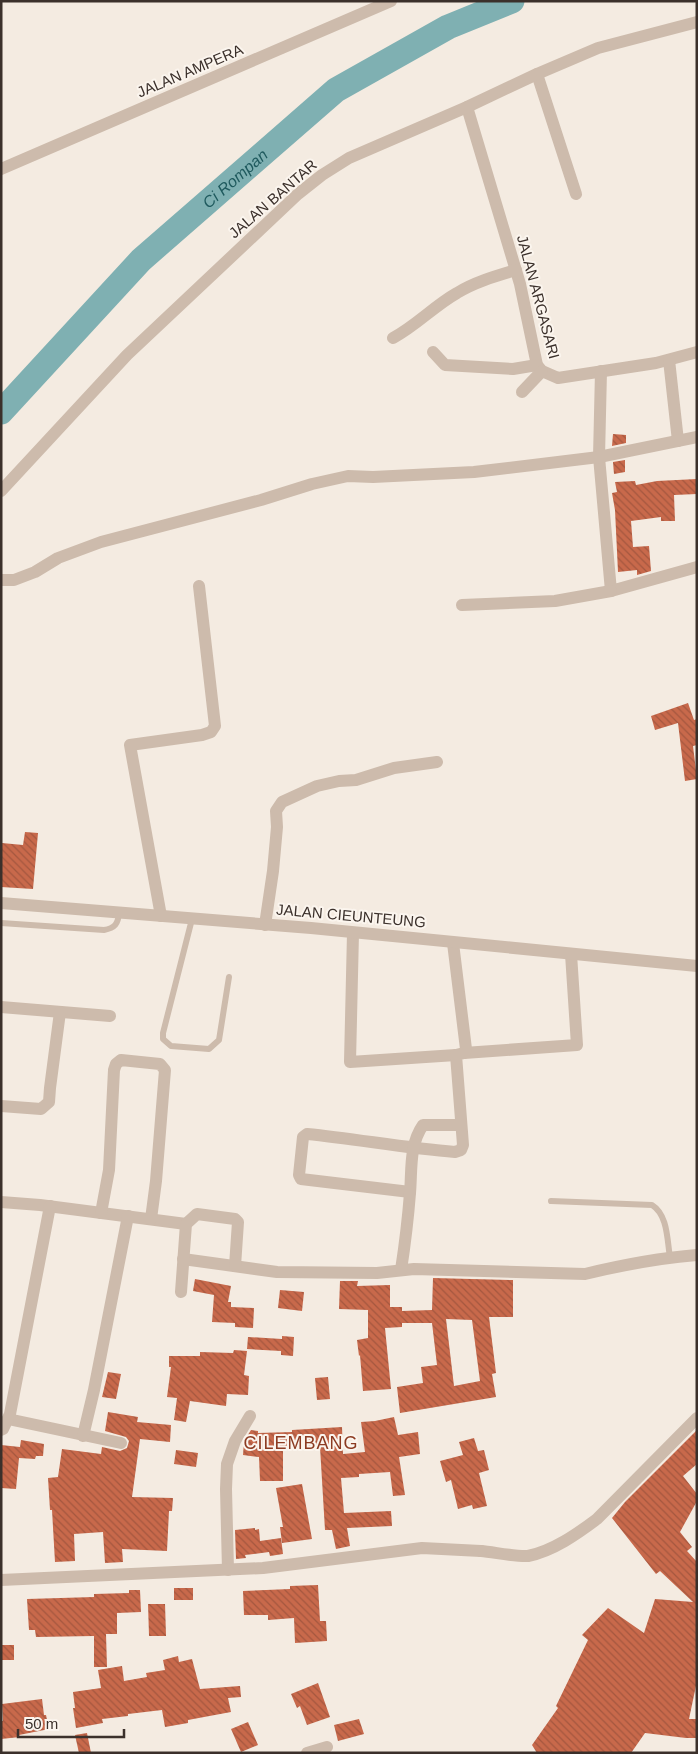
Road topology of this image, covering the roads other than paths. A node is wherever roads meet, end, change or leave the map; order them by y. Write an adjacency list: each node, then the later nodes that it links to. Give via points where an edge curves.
1 (391, 1): 5 (street, JALAN AMPERA)
2 (697, 22): 3 (street, JALAN BANTAR, via 598,48)
3 (537, 74): 4 (street, JALAN BANTAR); 6 (street)
4 (467, 107): 7 (street, JALAN ARGASARI); 18 (street, JALAN BANTAR, via 349,158 298,194 127,355)
5 (1, 169)
6 (576, 194)
7 (516, 270): 8 (street, via 458,292); 12 (street, JALAN ARGASARI)
8 (393, 338)
9 (433, 352): 12 (street, via 445,365)
10 (697, 352): 11 (street, JALAN ARGASARI)
11 (669, 360): 13 (street, JALAN ARGASARI); 16 (street)
12 (540, 368): 13 (street, JALAN ARGASARI, via 558,378); 14 (street)
13 (601, 371): 17 (street)
14 (522, 392)
15 (697, 437): 16 (street)
16 (678, 441): 17 (street)
17 (599, 456): 20 (street, via 474,472 348,476 102,542 58,558 14,580); 22 (street)
18 (1, 492)
19 (697, 568): 22 (street)
20 (1, 580)
21 (200, 586): 27 (street, via 215,726 211,732 202,735 130,745)
22 (611, 591): 23 (street, via 554,601)
23 (462, 605)
24 (437, 762): 30 (street, via 394,768 356,780 317,786 282,802 276,811 273,871)
25 (1, 903): 26 (street, JALAN CIEUNTEUNG)
26 (119, 913): 27 (street, JALAN CIEUNTEUNG); 29 (lane, via 118,923 104,930)
27 (161, 916): 28 (street, JALAN CIEUNTEUNG)
28 (192, 919): 30 (street, JALAN CIEUNTEUNG); 35 (lane, via 163,1039 171,1046 209,1049 215,1045 219,1040)
29 (1, 923)
30 (265, 925): 31 (street, JALAN CIEUNTEUNG)
31 (353, 933): 32 (street, JALAN CIEUNTEUNG); 39 (street, via 350,1062)
32 (454, 942): 33 (street, JALAN CIEUNTEUNG); 39 (street, via 466,1049)
33 (572, 954): 34 (street, JALAN CIEUNTEUNG); 39 (street, via 577,1045)
34 (697, 966)
35 (229, 978)
36 (1, 1008): 37 (street)
37 (60, 1012): 38 (street); 40 (street, via 49,1102 41,1109)
38 (110, 1016)
39 (460, 1054): 41 (street)
40 (1, 1106)
41 (461, 1125): 42 (street, via 423,1125); 42 (street, via 464,1145 461,1150)
42 (413, 1148): 43 (street); 43 (street, via 305,1135 302,1137 299,1175 301,1179)
43 (410, 1192): 55 (street)
44 (551, 1201): 52 (lane, via 652,1205 663,1216)
45 (1, 1202): 46 (street)
46 (50, 1206): 47 (street); 59 (street)
47 (101, 1213): 48 (street); 49 (street, via 109,1170 116,1064 121,1060 160,1064 165,1070)
48 (128, 1216): 49 (street); 60 (street)
49 (151, 1219): 50 (street)
50 (186, 1224): 53 (street); 54 (street, via 200,1213 237,1220)
51 (697, 1255): 52 (street)
52 (670, 1257): 55 (street, via 612,1266 585,1274)
53 (183, 1259): 54 (street); 56 (street)
54 (235, 1266): 55 (street, via 285,1272)
55 (401, 1270)
56 (181, 1292)
57 (250, 1416): 62 (street, via 235,1441 227,1464)
58 (697, 1418): 62 (street, via 597,1519 554,1547 527,1556 422,1548)
59 (5, 1424): 60 (street)
60 (83, 1436): 61 (street)
61 (121, 1443)
62 (228, 1570): 63 (street)
63 (1, 1580)
64 (327, 1747): 65 (street)
65 (307, 1753)

